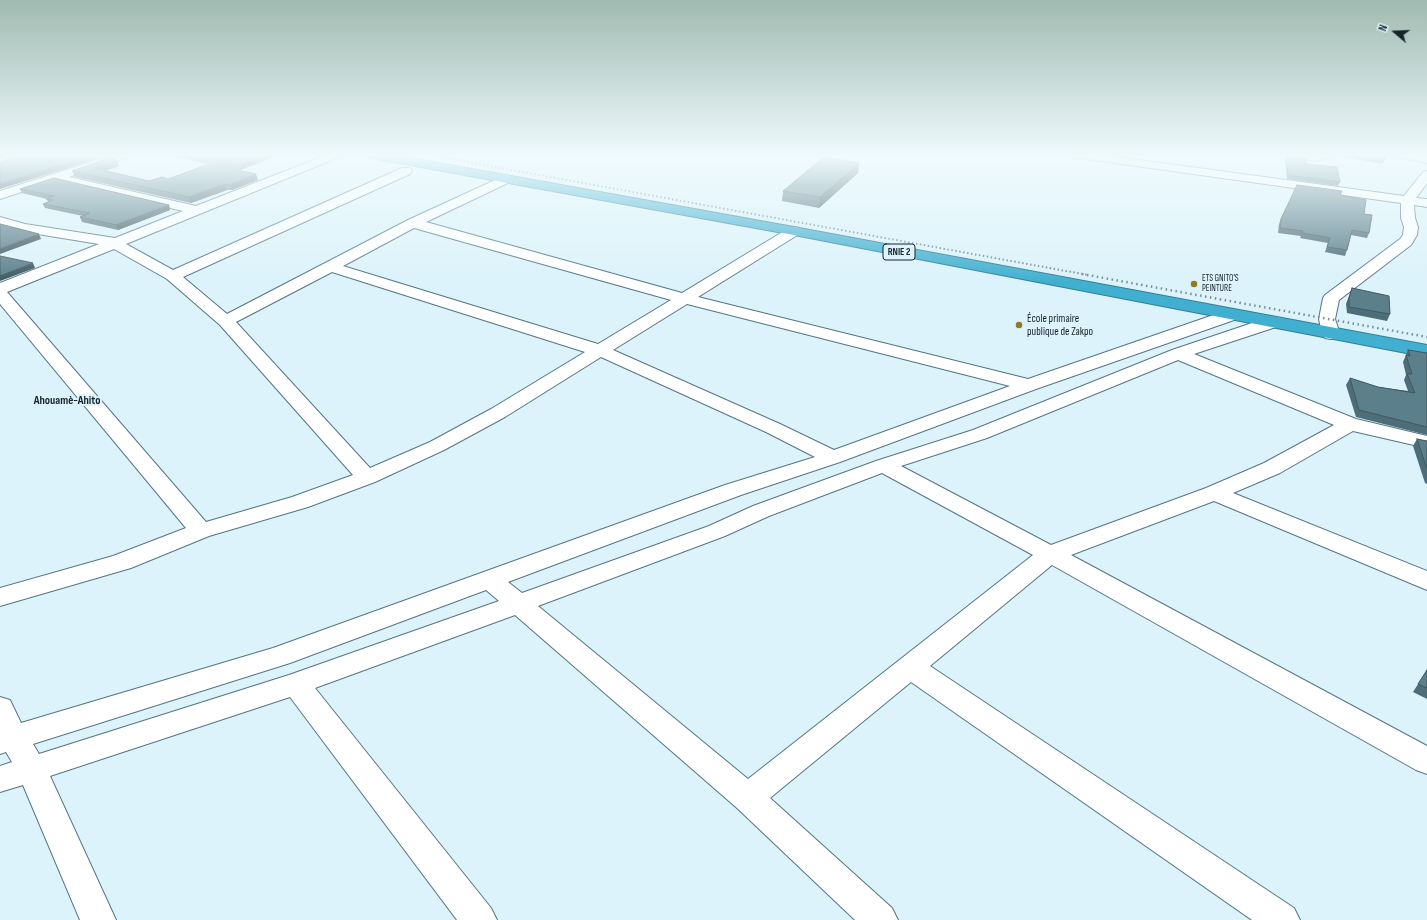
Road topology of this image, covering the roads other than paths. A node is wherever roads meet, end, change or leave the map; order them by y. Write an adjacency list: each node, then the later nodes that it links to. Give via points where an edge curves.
1 (140, 197): 10 (street)
2 (229, 197): 10 (street)
3 (348, 197): 18 (street)
4 (468, 197): 12 (street)
5 (603, 197): 14 (highway, RNIE 2)
6 (1380, 197): 8 (street)
7 (1410, 197): 8 (street)
8 (1407, 201): 9 (street); 25 (street, via 1410,235 1406,242 1331,298 1327,319)
9 (1427, 204)
10 (196, 210): 16 (street)
11 (0, 221): 13 (street)
12 (413, 223): 17 (street); 21 (street)
13 (24, 228): 15 (street); 16 (street)
14 (794, 232): 21 (street); 22 (highway, RNIE 2)
15 (0, 237)
16 (113, 242): 18 (street); 19 (street)
17 (329, 266): 23 (street); 26 (street)
18 (172, 276): 23 (street)
19 (0, 289)
20 (0, 294): 38 (street)
21 (686, 299): 26 (street); 29 (street)
22 (1232, 315): 24 (highway, RNIE 2); 29 (street)
23 (226, 321): 34 (street)
24 (1273, 322): 25 (highway, RNIE 2); 28 (street)
25 (1331, 334): 27 (highway, RNIE 2)
26 (601, 351): 32 (street, via 773,428); 34 (street, via 498,414 437,446)
27 (1427, 352)
28 (1178, 354): 30 (street); 33 (street, via 980,434)
29 (1029, 385): 32 (street)
30 (1350, 424): 31 (street); 36 (street, via 1272,468)
31 (1427, 442)
32 (833, 458): 35 (street)
33 (884, 465): 37 (street); 39 (street)
34 (367, 477): 38 (street, via 300,502)
35 (733, 490): 37 (street); 40 (street)
36 (1214, 493): 39 (street); 41 (street)
37 (761, 511): 43 (street, via 717,530)
38 (201, 531): 42 (street, via 122,562)
39 (1050, 554): 44 (street); 48 (street)
40 (490, 580): 43 (street); 47 (street, via 280,656)
41 (1427, 581)
42 (0, 597)
43 (519, 603): 45 (street); 51 (street)
44 (910, 667): 51 (street); 55 (street)
45 (296, 684): 49 (street); 53 (street)
46 (0, 708): 47 (street)
47 (7, 740): 49 (street)
48 (1427, 761)
49 (31, 768): 50 (street); 52 (street)
50 (0, 779)
51 (748, 798): 54 (street)
52 (98, 920)
53 (479, 920)
54 (880, 920)
55 (1282, 920)

